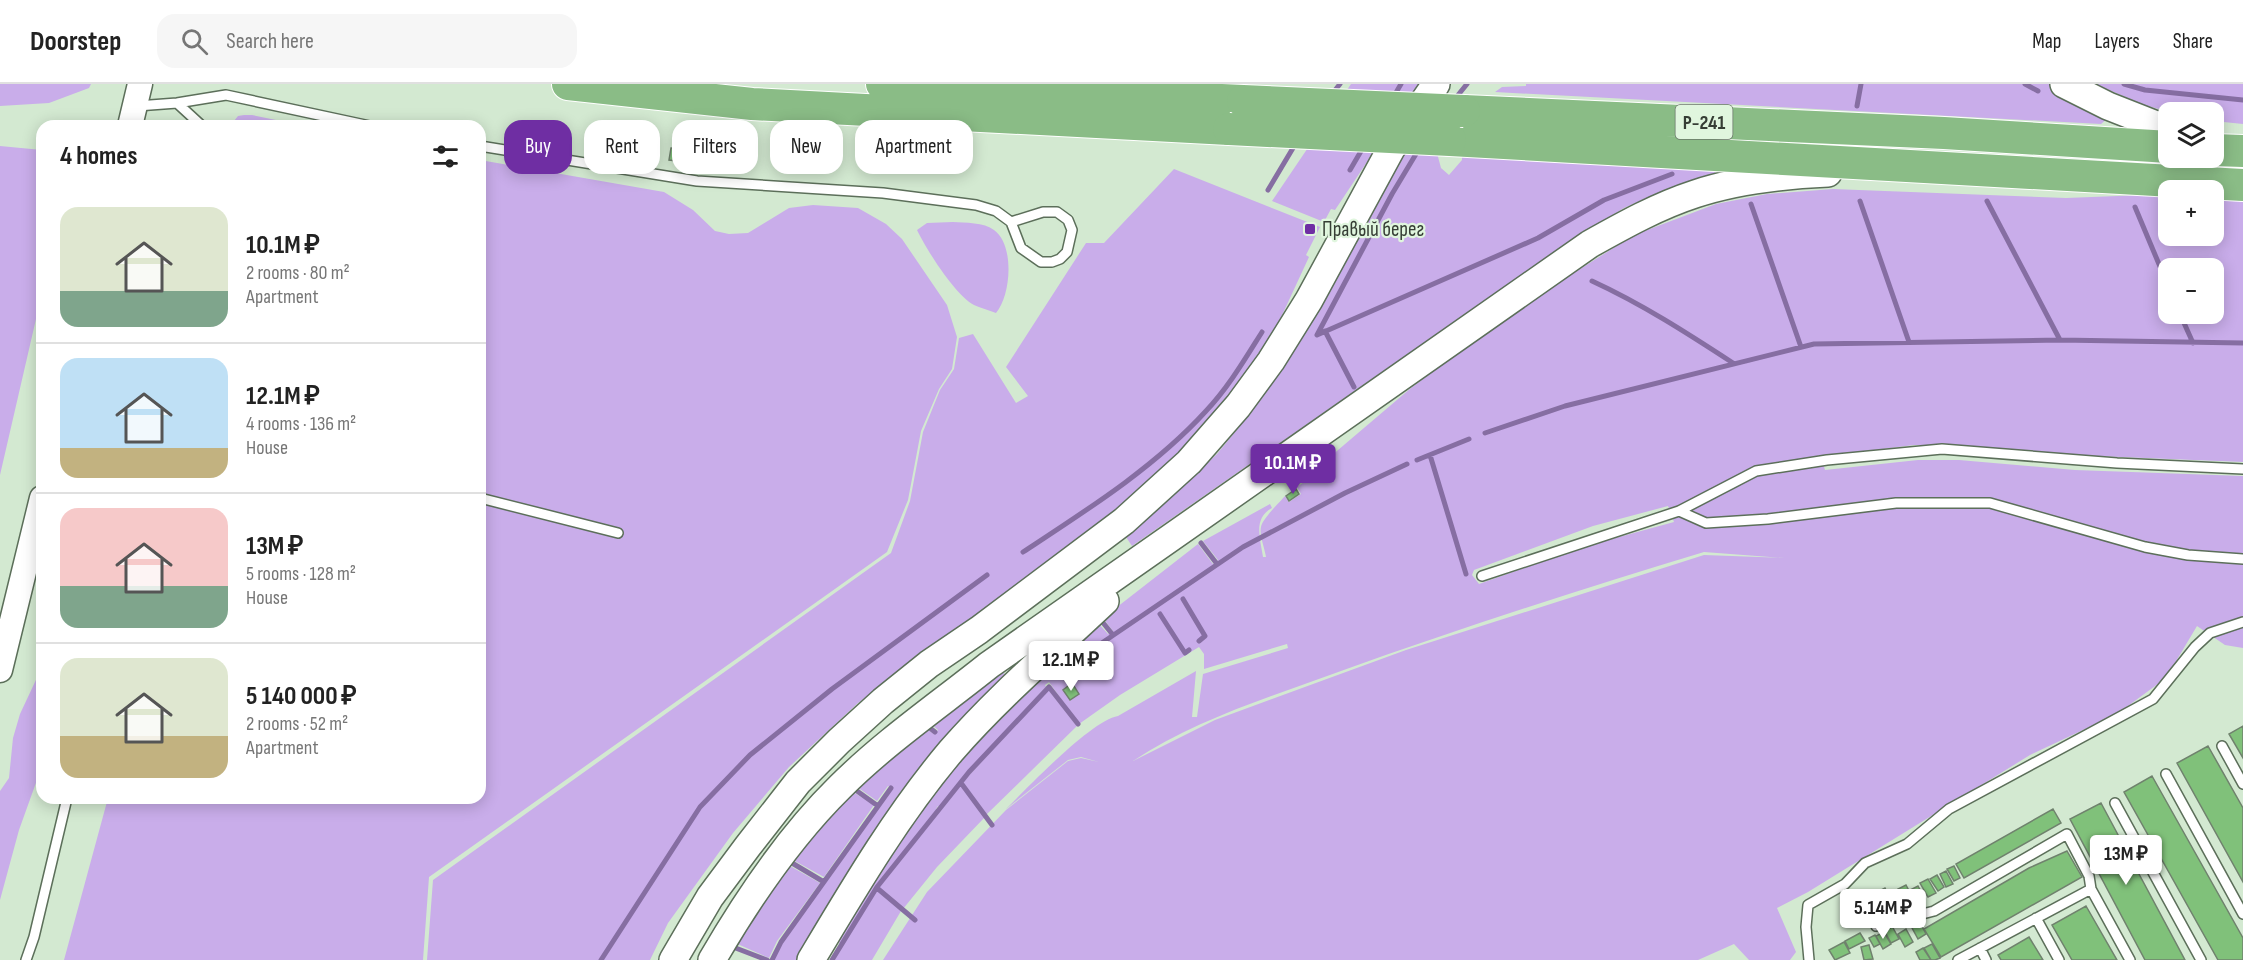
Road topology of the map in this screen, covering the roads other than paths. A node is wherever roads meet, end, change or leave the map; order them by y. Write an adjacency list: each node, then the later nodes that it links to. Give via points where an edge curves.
1 (568, 84): 16 (highway, Р-241, bridge, via 752,104)
2 (882, 84): 11 (highway, Р-241, bridge, via 1933,132)
3 (1436, 84): 40 (main road, via 1391,148 1303,310 1238,406 1189,462 1124,521 929,664 839,741 798,782 748,846 710,897)
4 (2064, 84): 9 (main road)
5 (177, 103): 6 (lane); 7 (lane); 8 (lane, via 226,95)
6 (135, 106)
7 (195, 120)
8 (342, 120)
9 (2158, 126)
10 (2224, 144): 12 (main road)
11 (2158, 146)
12 (2243, 146)
13 (486, 147): 18 (lane, via 697,181 883,192 949,200 996,211)
14 (2224, 150): 15 (highway)
15 (2243, 151)
16 (1919, 168): 17 (highway, Р-241); 24 (main road, via 1801,174 1748,182 1696,194 1632,220 1590,244)
17 (2243, 185)
18 (1011, 222): 18 (lane, via 1021,248 1041,262 1052,262 1067,252 1072,230 1068,220 1057,212)
19 (2243, 469): 21 (lane, via 1942,449 1756,471)
20 (486, 500): 23 (lane)
21 (1679, 511): 25 (lane, via 1706,523 1896,503 1990,503 2145,547); 26 (lane)
22 (36, 523): 28 (street)
23 (618, 533)
24 (1177, 534): 41 (main road, via 989,666 899,735 840,787 795,836); 42 (main road, via 998,700 951,752 900,818)
25 (2243, 559)
26 (1482, 576)
27 (2243, 622): 43 (lane, via 2210,633 2153,699 1949,809 1907,844 1864,863 1845,884 1808,905)
28 (0, 670)
29 (2222, 746): 31 (lane)
30 (2166, 774): 35 (lane)
31 (2243, 784)
32 (2115, 803): 48 (lane)
33 (66, 804): 39 (lane)
34 (2091, 889): 36 (lane); 37 (lane, via 2089,876 2067,834 1934,911); 47 (lane)
35 (2243, 914)
36 (2036, 918): 38 (lane); 46 (lane)
37 (1876, 926)
38 (1980, 948): 44 (lane); 45 (lane)
39 (26, 960)
40 (673, 960)
41 (712, 960)
42 (811, 960)
43 (1809, 960)
44 (1958, 960)
45 (1986, 960)
46 (2059, 960)
47 (2130, 960)
48 (2201, 960)

